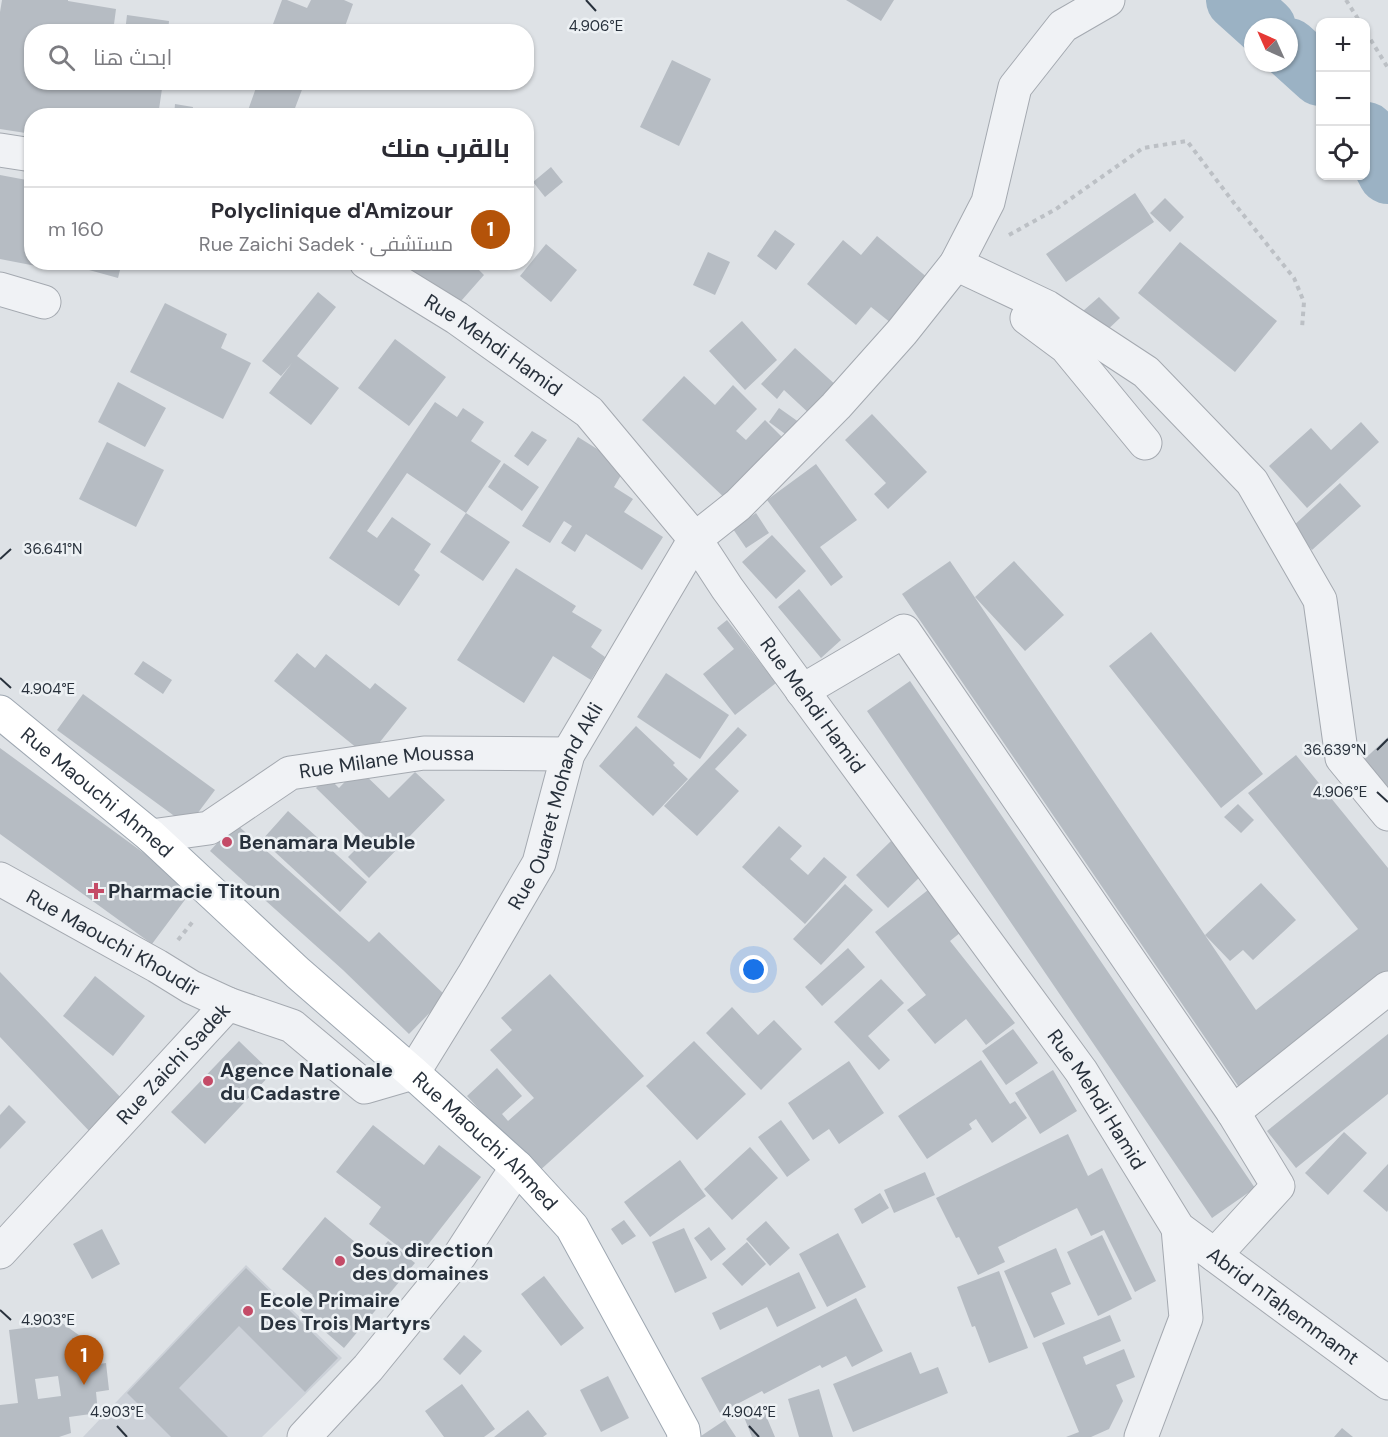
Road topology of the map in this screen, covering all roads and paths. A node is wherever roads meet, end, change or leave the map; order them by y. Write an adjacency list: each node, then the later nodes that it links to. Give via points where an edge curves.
1 (1108, 0): 9 (street, via 1063,26 1015,87 988,202)
2 (1346, 0): 3 (path)
3 (1357, 18)
4 (1370, 40): 5 (path)
5 (1388, 68)
6 (0, 150): 7 (street)
7 (24, 154)
8 (1006, 237): 13 (path, via 1056,209 1143,148 1187,141 1294,278 1305,302)
9 (956, 264): 14 (street, via 1066,347); 15 (street, via 837,406 738,505); 19 (street, via 1047,307 1146,372 1252,482 1320,600 1342,758)
10 (379, 270): 15 (street, Rue Mehdi Hamid, via 457,318 589,412)
11 (0, 290): 12 (street)
12 (44, 302)
13 (1302, 328)
14 (1145, 443)
15 (695, 539): 16 (street, Rue Mehdi Hamid); 18 (street, Rue Ouaret Mohand Akli)
16 (802, 690): 27 (street, via 904,631); 29 (street, Rue Mehdi Hamid, via 1081,1071)
17 (0, 712): 20 (main road, Rue Maouchi Ahmed)
18 (568, 753): 20 (street, Rue Milane Moussa, via 424,753 290,773 209,828); 26 (street, Rue Ouaret Mohand Akli, via 538,863)
19 (1388, 814)
20 (151, 836): 22 (main road, Rue Maouchi Ahmed)
21 (0, 879): 23 (street, Rue Maouchi Khoudir)
22 (214, 895): 23 (path); 26 (main road, Rue Maouchi Ahmed)
23 (157, 966): 25 (street, Rue Maouchi Khoudir)
24 (1388, 988): 27 (street)
25 (228, 1004): 26 (street, Rue Zaichi Sadek, via 292,1026 365,1088); 30 (street, Rue Zaichi Sadek)
26 (413, 1073): 28 (main road, Rue Maouchi Ahmed)
27 (1233, 1112): 31 (street, via 1278,1186)
28 (517, 1167): 33 (street, via 460,1255 368,1368); 34 (main road, Rue Maouchi Ahmed, via 572,1227)
29 (1178, 1228): 31 (street, Abrid nTaḥemmamt); 35 (street, via 1186,1318)
30 (0, 1252)
31 (1215, 1255): 32 (street, Abrid nTaḥemmamt)
32 (1388, 1383)
33 (304, 1437)
34 (684, 1437)
35 (1141, 1437)

